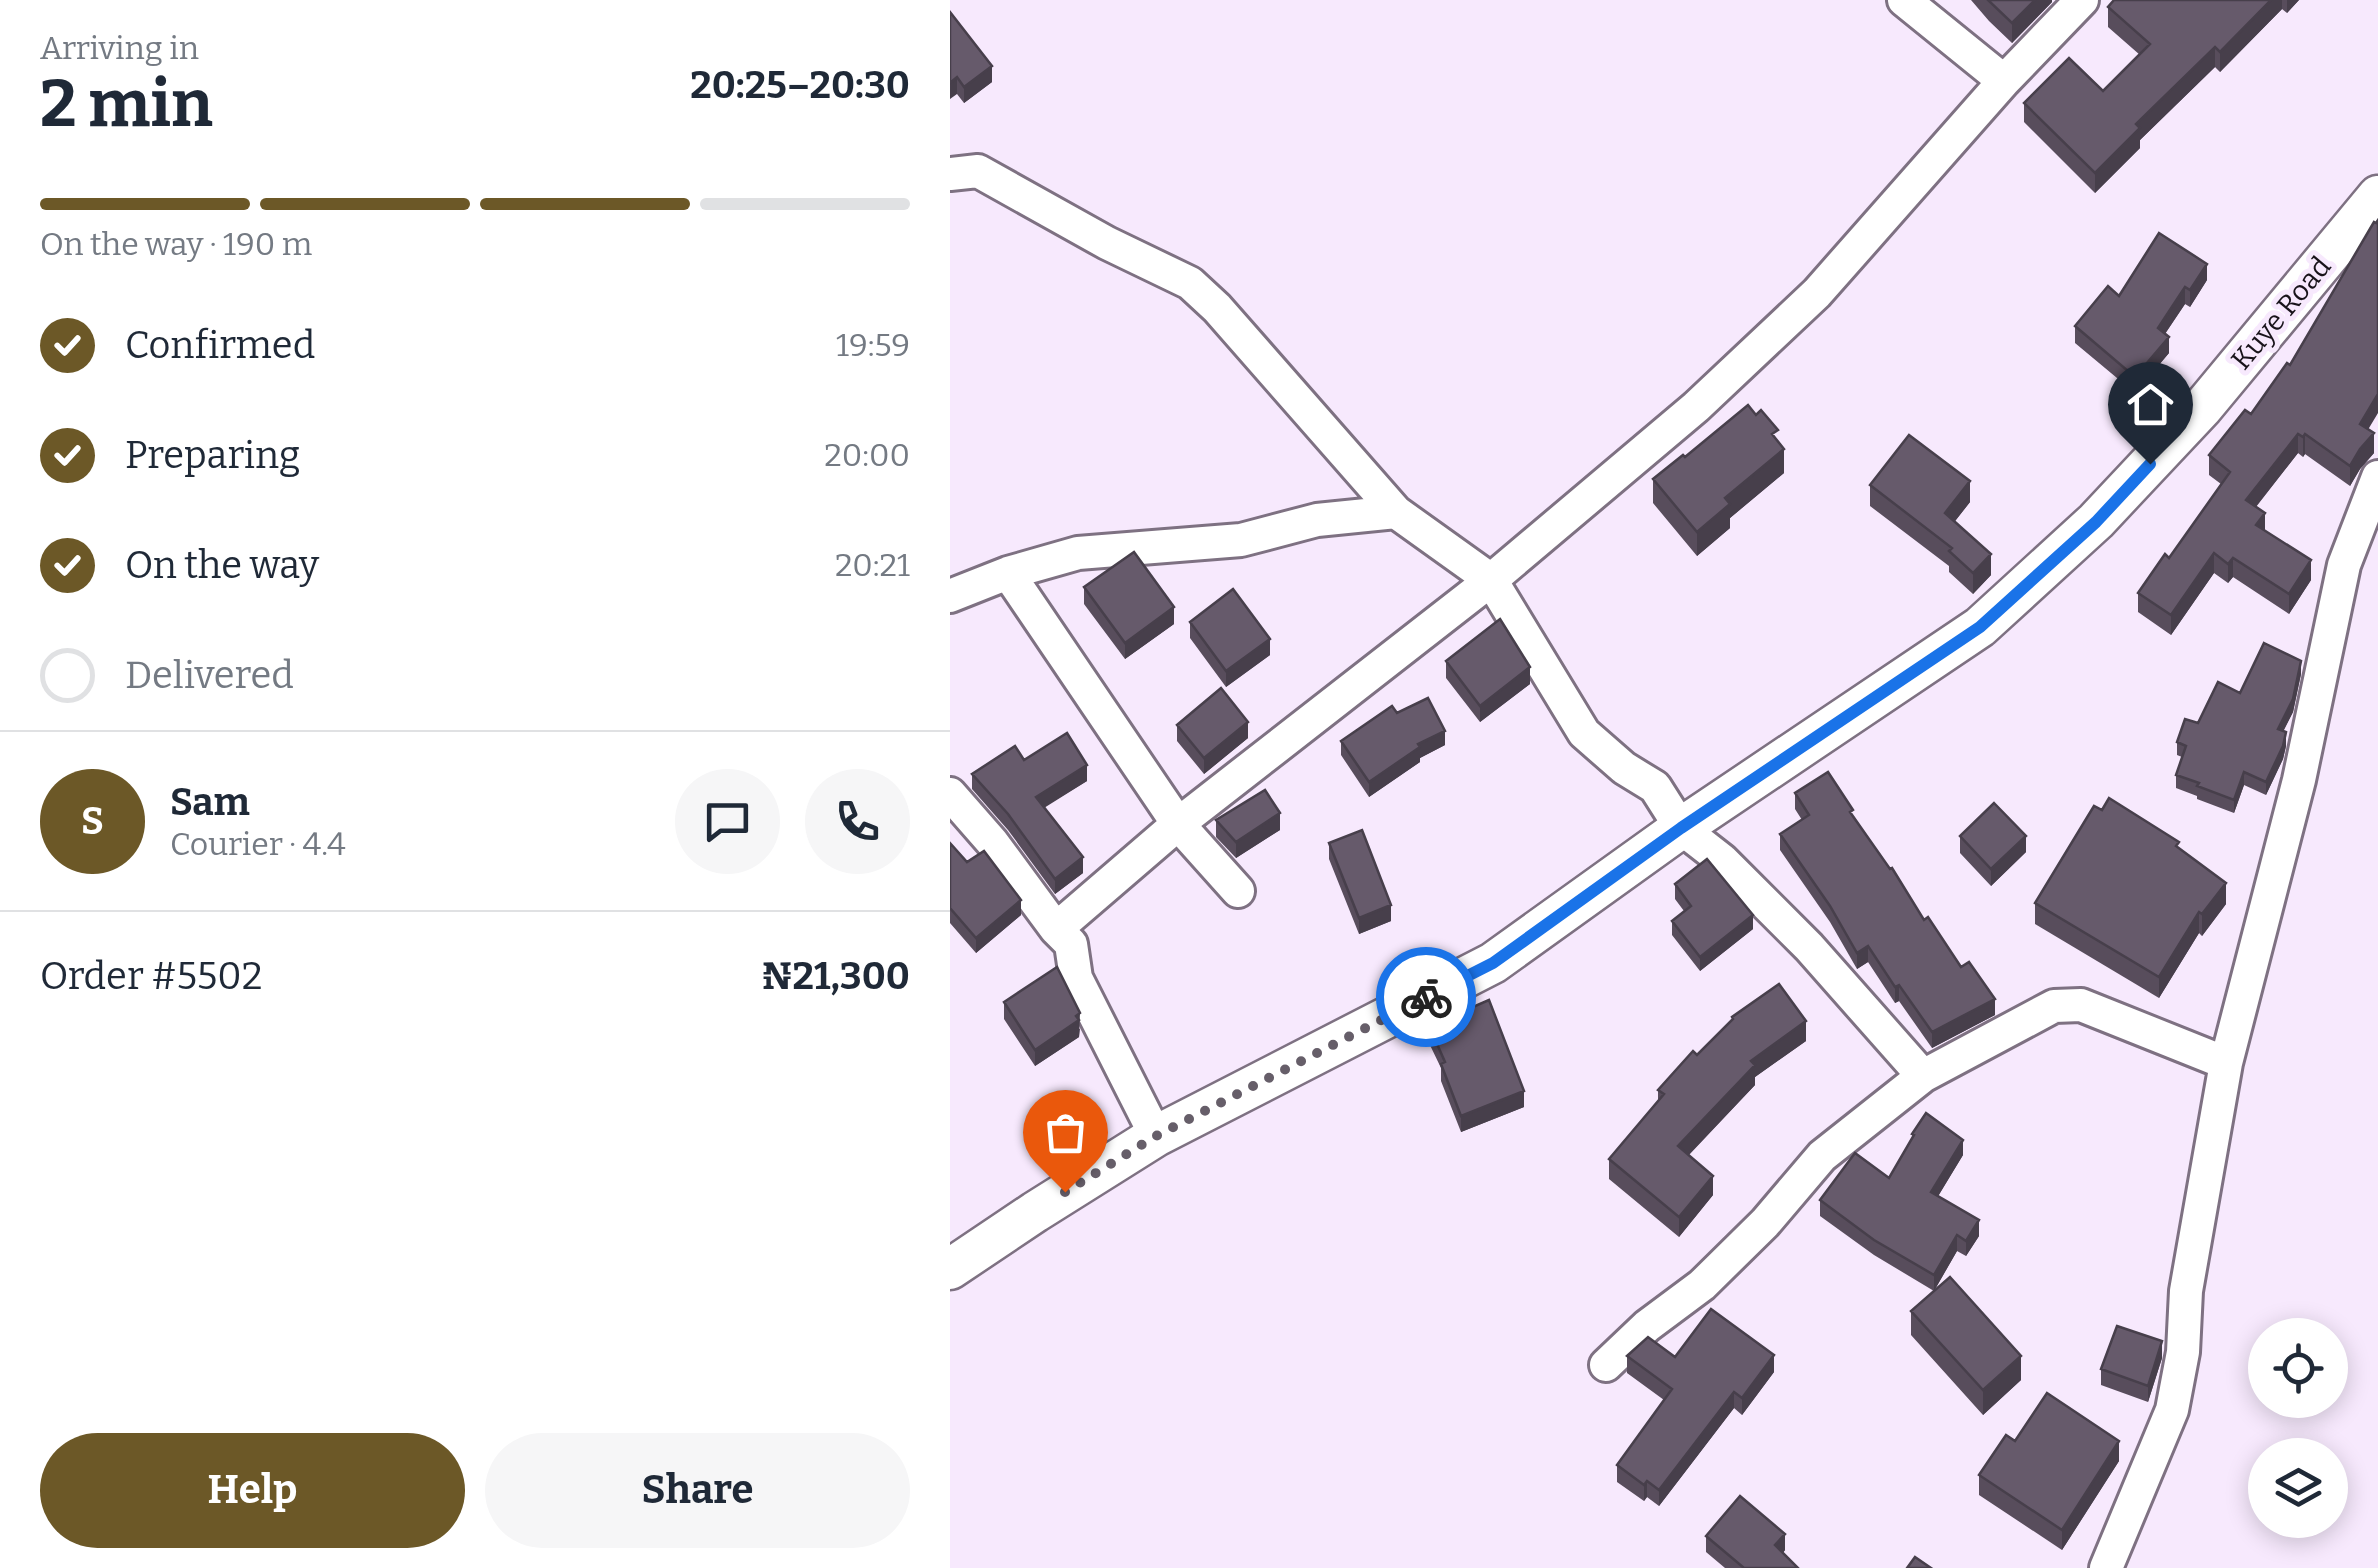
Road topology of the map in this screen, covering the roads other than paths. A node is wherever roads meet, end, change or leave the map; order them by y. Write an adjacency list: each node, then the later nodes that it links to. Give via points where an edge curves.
1 (1904, 0): 3 (street)
2 (2082, 0): 3 (street)
3 (2004, 82): 9 (street, via 1817,293 1696,407)
4 (950, 174): 7 (street, via 978,171 1190,283)
5 (2378, 196): 13 (street, Kuye Road, via 2203,407 2096,522 1980,627)
6 (2378, 477): 16 (street, via 2344,565 2299,780)
7 (1396, 512): 8 (street, via 1317,520 1241,540 1078,553); 9 (street)
8 (1008, 573): 10 (street); 12 (street)
9 (1491, 580): 12 (street); 13 (street, via 1584,732 1655,787)
10 (950, 596)
11 (950, 794): 15 (street)
12 (1178, 824): 14 (street); 15 (street)
13 (1681, 828): 17 (street, via 1808,947); 18 (street, Kuye Road, via 1493,963)
14 (1238, 891)
15 (1056, 929): 18 (street, via 1072,944 1076,978)
16 (2226, 1063): 17 (street, via 2081,1006 2054,1006); 21 (street, via 2172,1410)
17 (1923, 1076): 20 (street, via 1822,1156 1702,1285)
18 (1156, 1136): 19 (street, Kuye Road)
19 (950, 1269)
20 (1606, 1365)
21 (2106, 1568)

